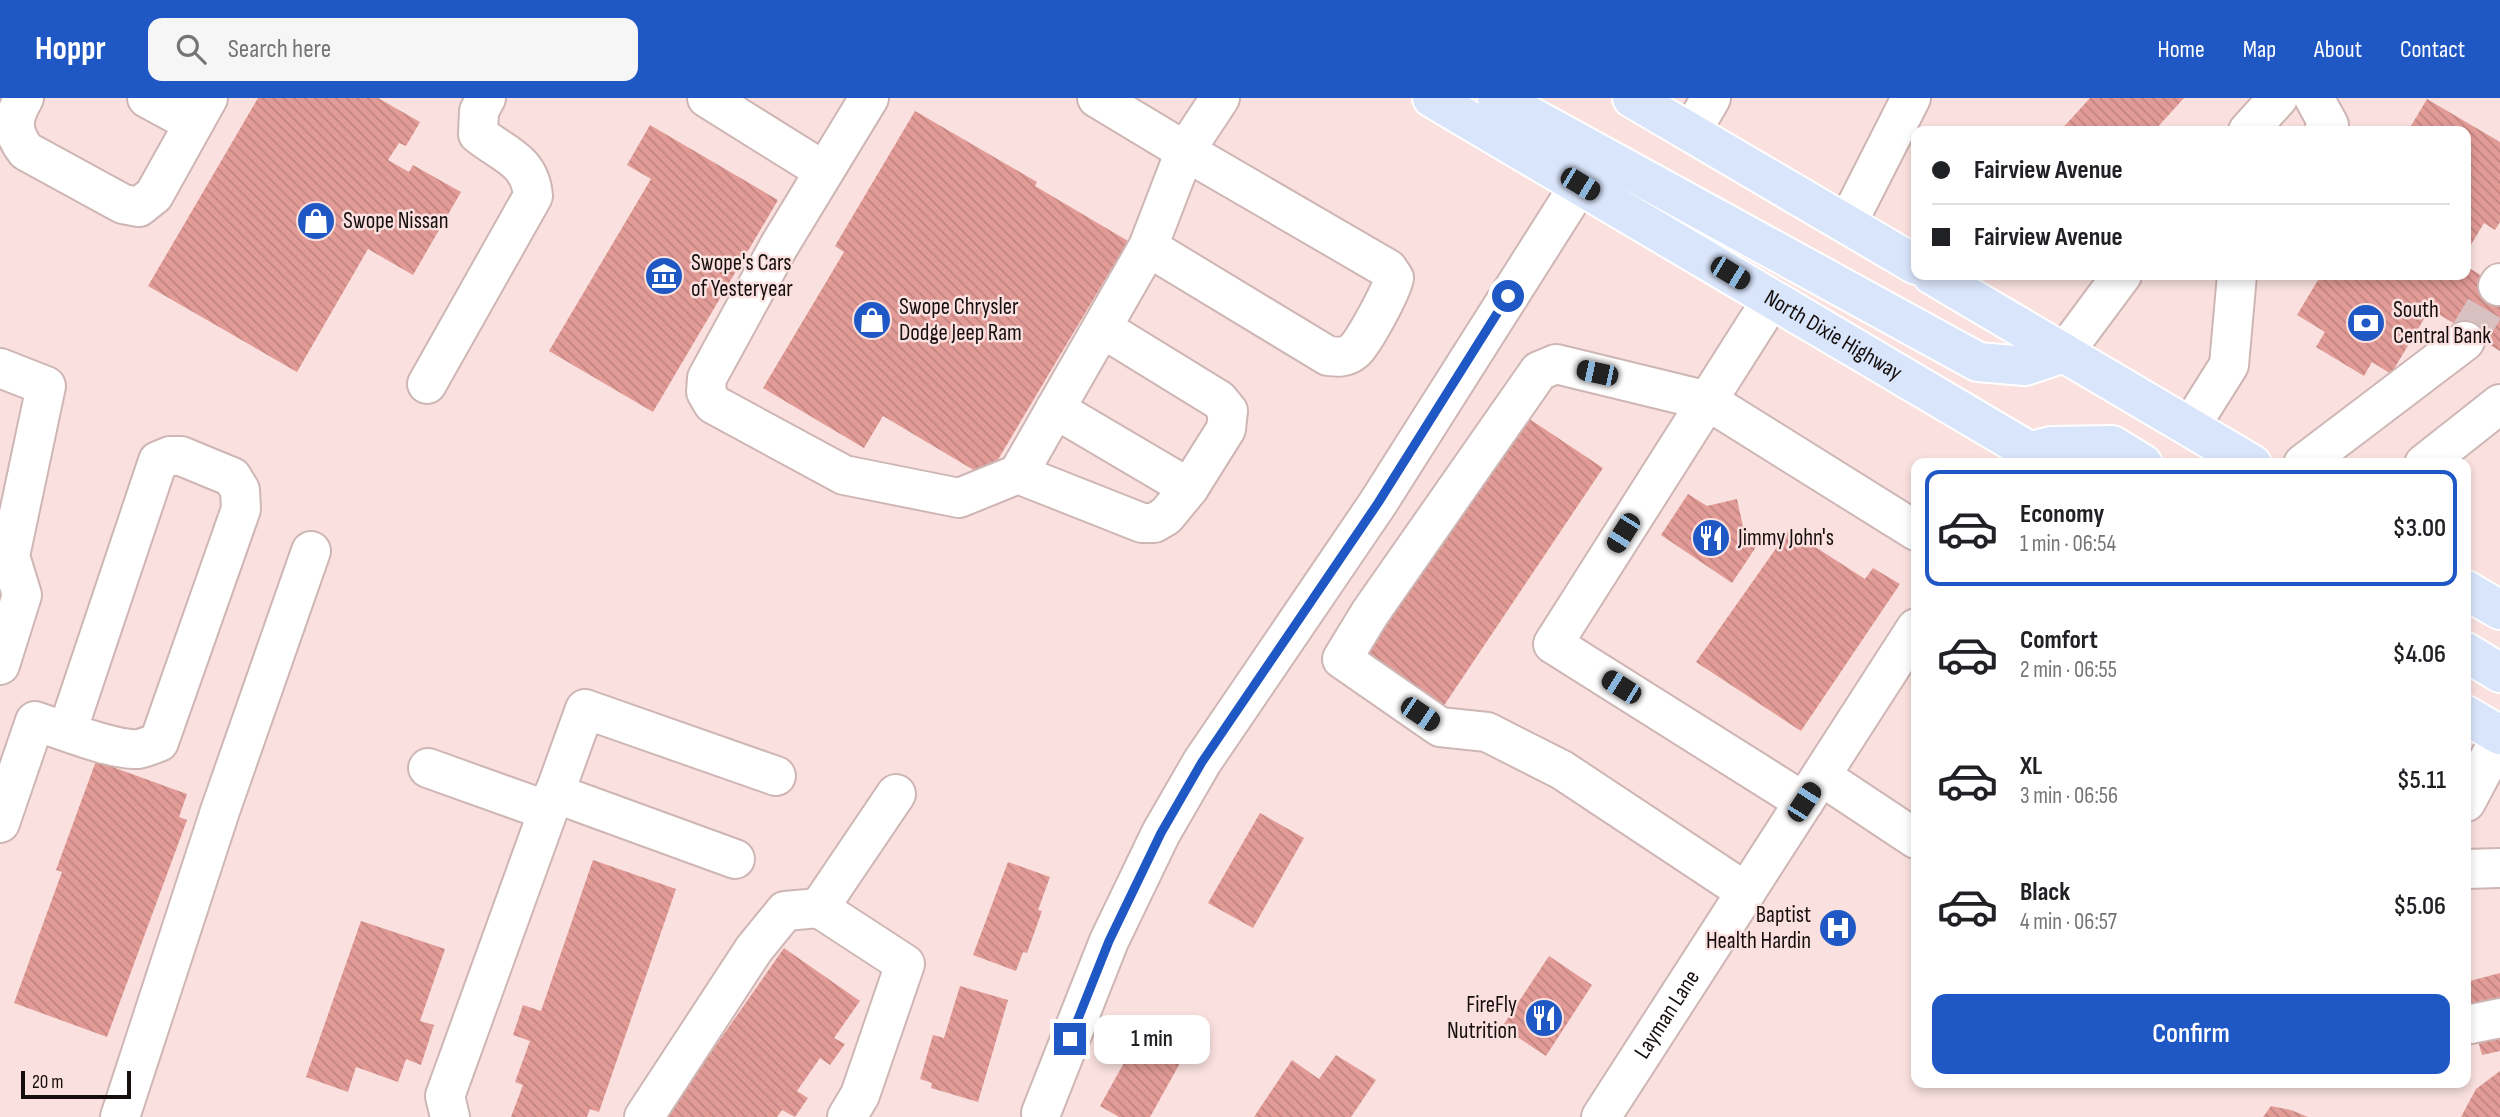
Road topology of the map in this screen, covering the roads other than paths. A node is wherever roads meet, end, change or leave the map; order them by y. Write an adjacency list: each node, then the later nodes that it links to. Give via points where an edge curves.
1 (24, 98): 15 (street, via 14,115 16,138 26,151 123,204 139,207 154,195)
2 (147, 98): 15 (street)
3 (486, 98): 33 (street, via 479,111 478,134 532,177 533,196)
4 (707, 98): 20 (street)
5 (869, 98): 20 (street)
6 (1097, 98): 19 (street)
7 (1220, 98): 19 (street)
8 (1432, 98): 21 (main road, North Dixie Highway)
9 (1497, 98): 31 (main road, via 1978,362 2025,366)
10 (1632, 98): 18 (main road)
11 (1711, 98): 18 (street)
12 (1911, 98): 22 (street)
13 (2278, 98): 16 (street)
14 (2314, 98): 17 (street)
15 (200, 111)
16 (2253, 126)
17 (2328, 126)
18 (1691, 132): 22 (main road)
19 (1185, 151): 23 (street); 23 (street, via 1388,270 1394,278 1391,290 1354,350 1340,358 1328,356)
20 (824, 171): 45 (street, via 706,378 706,392 713,404 844,475 958,498)
21 (1580, 184): 28 (main road, North Dixie Highway); 72 (street, via 1378,503 1202,762 1109,941)
22 (1847, 225): 24 (main road)
23 (1149, 247): 29 (street)
24 (1911, 262)
25 (1940, 280): 31 (main road)
26 (2118, 280): 31 (street)
27 (2237, 280): 37 (street, via 2229,365)
28 (1772, 299): 34 (street); 38 (main road, North Dixie Highway)
29 (1102, 328): 36 (street); 46 (street, via 1219,400 1228,411 1227,429)
30 (2465, 341): 42 (street)
31 (2064, 353): 37 (main road)
32 (0, 369): 44 (street, via 46,386)
33 (426, 384)
34 (1707, 401): 47 (street); 59 (street, via 1553,644); 68 (street, via 1556,364 1538,371 1342,659 1440,727 1487,732 1562,770)
35 (2500, 404): 43 (street)
36 (1055, 409): 45 (street); 46 (street)
37 (2190, 427): 41 (main road)
38 (2033, 458)
39 (2038, 458): 40 (main road, via 2051,446 2112,445)
40 (2133, 458)
41 (2242, 458)
42 (2311, 458)
43 (2432, 458)
44 (15, 459): 49 (street)
45 (1018, 474): 46 (street, via 1142,523 1166,516)
46 (1189, 488)
47 (1911, 528)
48 (311, 551): 73 (street)
49 (5, 554): 52 (street, via 22,595)
50 (1911, 636): 59 (street, Layman Lane)
51 (2471, 656): 53 (main road)
52 (0, 665)
53 (2500, 673)
54 (2471, 718): 56 (main road)
55 (66, 732): 55 (street, via 159,461 181,456 232,477 240,490 241,509 159,742 132,748); 63 (street, via 35,721)
56 (2500, 736): 60 (street)
57 (428, 768): 62 (street)
58 (776, 776): 62 (street, via 585,709)
59 (1812, 789): 64 (street); 68 (street, Layman Lane)
60 (2471, 792)
61 (896, 794): 69 (street)
62 (551, 802): 65 (street); 74 (street, via 445,1096)
63 (0, 822)
64 (1911, 837)
65 (735, 859)
66 (2500, 867): 67 (street)
67 (2471, 869)
68 (1746, 892): 77 (street, Layman Lane)
69 (819, 908): 75 (street, via 785,911 754,949); 76 (street, via 905,964 860,1096)
70 (2500, 1018): 71 (street)
71 (2471, 1025)
72 (1041, 1113)
73 (120, 1117)
74 (450, 1117)
75 (644, 1117)
76 (847, 1117)
77 (1601, 1117)

